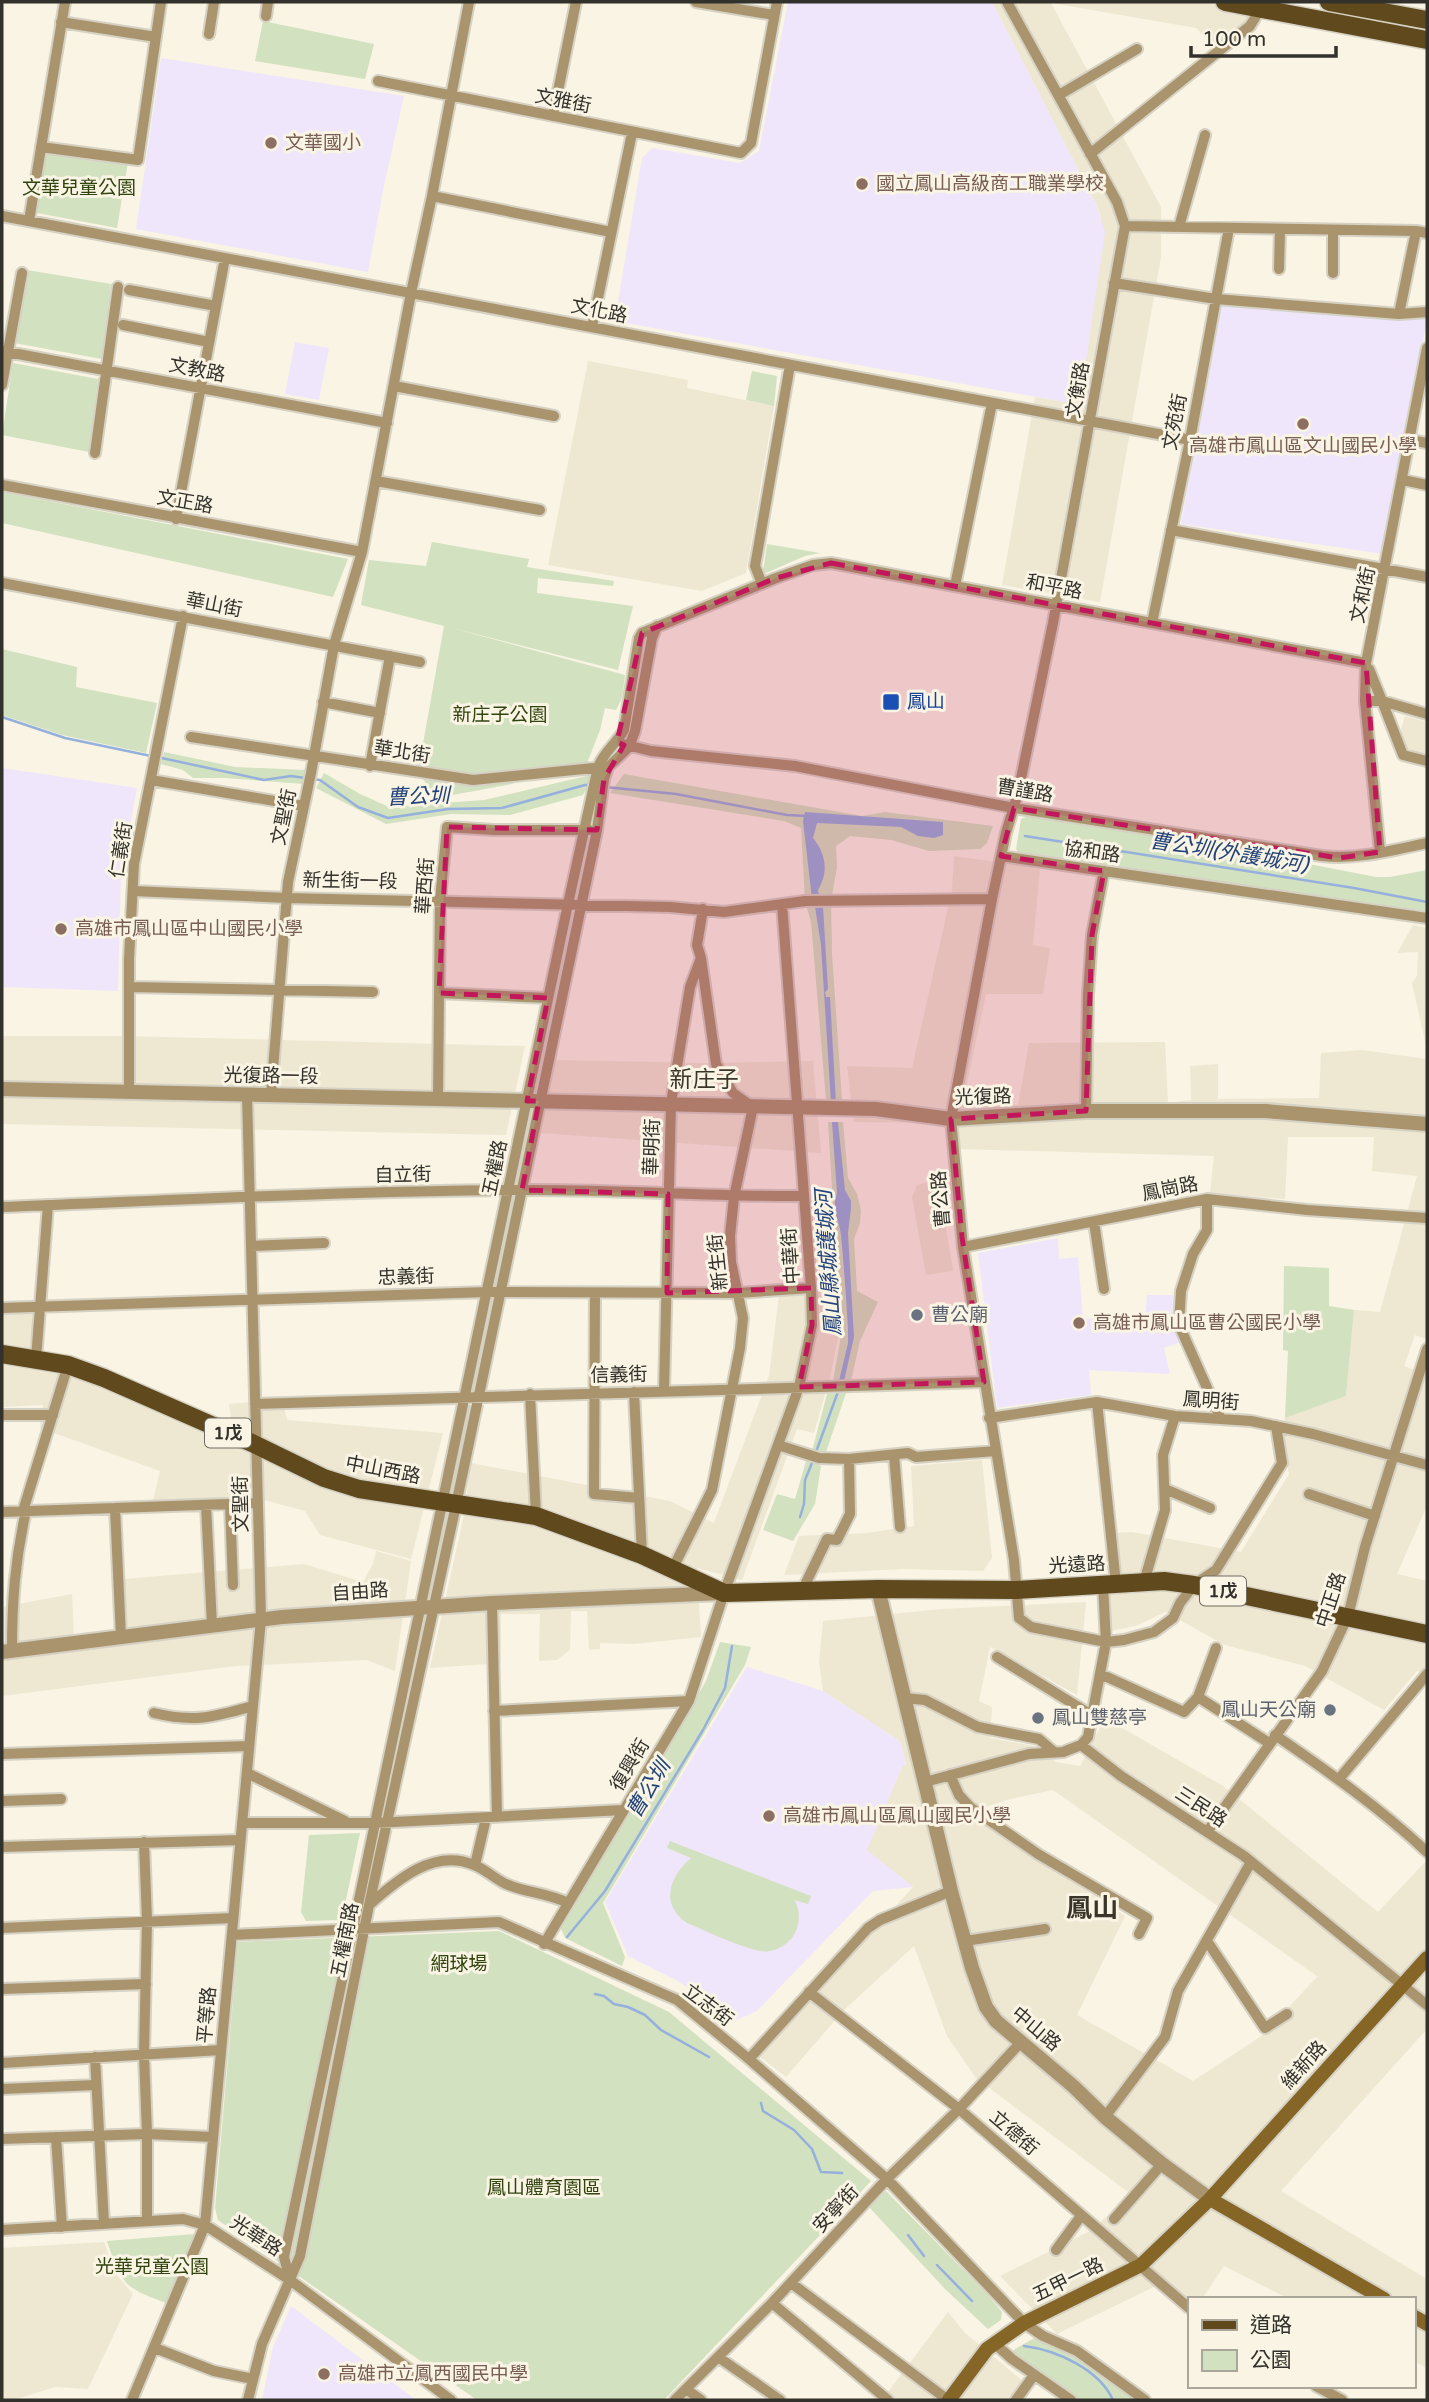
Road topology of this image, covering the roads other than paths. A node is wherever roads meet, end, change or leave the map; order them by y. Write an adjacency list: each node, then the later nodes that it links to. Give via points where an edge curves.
1 (65, 2): 18 (street)
2 (161, 2): 20 (street)
3 (214, 2): 19 (street)
4 (268, 2): 16 (street)
5 (469, 2): 25 (street, 文聖街)
6 (576, 2): 26 (street)
7 (696, 2): 15 (street)
8 (777, 2): 15 (street)
9 (1007, 2): 24 (street)
10 (1225, 2): 12 (main road)
11 (1329, 2): 14 (main road)
12 (1261, 8): 13 (main road); 30 (street, via 1251,26)
13 (1290, 8): 21 (main road)
14 (1410, 9): 17 (main road)
15 (774, 15): 27 (street, 文雅街, via 751,143 741,153)
16 (265, 16)
17 (1427, 20)
18 (61, 22): 20 (street); 29 (street)
19 (209, 34)
20 (156, 37): 29 (street, via 138,160)
21 (1427, 40)
22 (1137, 49): 24 (street)
23 (378, 81): 25 (street, 文雅街)
24 (1059, 95): 30 (street)
25 (451, 97): 26 (street, 文雅街); 31 (street, 文聖街)
26 (553, 116): 27 (street, 文雅街)
27 (632, 133): 39 (street)
28 (1205, 135): 35 (street)
29 (41, 147): 33 (street)
30 (1090, 154): 34 (street)
31 (432, 196): 39 (street); 46 (street, 文聖街)
32 (2, 216): 33 (street, 文化路)
33 (29, 221): 41 (street, 文化路)
34 (1125, 226): 35 (street); 45 (street, 文衡路)
35 (1179, 227): 36 (street)
36 (1229, 228): 37 (street); 47 (street, 文苑街)
37 (1280, 229): 38 (street); 42 (street)
38 (1333, 230): 40 (street); 44 (street)
39 (611, 232): 52 (street)
40 (1422, 232): 50 (street)
41 (225, 258): 46 (street, 文化路); 48 (street)
42 (1279, 269)
43 (22, 273): 55 (street)
44 (1333, 273)
45 (1114, 283): 47 (street); 65 (street, 文衡路)
46 (411, 293): 52 (street, 文化路); 60 (street, 文聖街)
47 (1216, 299): 50 (street); 66 (street, 文苑街)
48 (216, 306): 53 (street); 57 (street, via 124,288)
49 (1427, 312): 50 (street)
50 (1399, 314)
51 (123, 325): 53 (street)
52 (592, 327): 56 (street, 文化路)
53 (209, 342): 61 (street)
54 (1427, 348): 58 (street, 文和街)
55 (5, 352): 57 (street, 文教路); 59 (street)
56 (790, 365): 62 (street, 文化路); 81 (street, via 755,566)
57 (106, 370): 61 (street, 文教路); 69 (street)
58 (1424, 385): 67 (street, 文和街)
59 (2, 386)
60 (394, 386): 63 (street); 64 (street, 文聖街)
61 (201, 388): 64 (street, 文教路); 75 (street)
62 (992, 403): 65 (street, 文化路); 82 (street)
63 (554, 416)
64 (387, 423): 71 (street, 文聖街)
65 (1090, 423): 66 (street, 文化路); 83 (street, 文衡路)
66 (1190, 440): 76 (street, 文苑街)
67 (1410, 440): 68 (street); 70 (street, 文和街)
68 (1427, 443)
69 (94, 453)
70 (1403, 480): 73 (street); 78 (street, 文和街)
71 (376, 481): 74 (street); 77 (street, 文聖街)
72 (2, 485): 75 (street, 文正路)
73 (1427, 485)
74 (540, 510)
75 (176, 519): 77 (street, 文正路)
76 (1171, 530): 78 (street); 85 (street, 文苑街)
77 (362, 552): 87 (street, 文聖街)
78 (1386, 570): 79 (street); 90 (street, 文和街)
79 (1427, 577)
80 (2, 583): 84 (street, 華山街)
81 (762, 584): 82 (street, 和平路, via 831,563); 86 (street, 和平路)
82 (956, 586): 83 (street, 和平路)
83 (1056, 606): 85 (street, 和平路); 106 (street, 文衡路)
84 (183, 617): 87 (street, 華山街); 103 (street, 仁義街)
85 (1153, 623): 90 (street, 和平路)
86 (657, 626): 97 (street, 和平路, via 639,638 624,730); 98 (street)
87 (334, 645): 88 (street, 華山街); 92 (street, 文聖街)
88 (390, 656): 89 (street, 華山街); 94 (street)
89 (420, 662)
90 (1366, 663): 91 (street); 93 (street, 文和街)
91 (1382, 701): 93 (street); 95 (street); 100 (street, via 1402,755)
92 (323, 702): 94 (street); 99 (street, 文聖街)
93 (1365, 702): 110 (street, 文和街)
94 (380, 713): 101 (street)
95 (1427, 714)
96 (191, 737): 99 (street, 華北街)
97 (617, 742): 98 (street, 曹謹路); 102 (street, 五權路, via 602,757)
98 (629, 747): 102 (street); 106 (street, 曹謹路, via 795,766)
99 (313, 756): 101 (street, 華北街); 105 (street, 文聖街)
100 (1427, 761)
101 (370, 765): 102 (street, 華北街, via 472,780)
102 (602, 770): 104 (street, 五權路)
103 (151, 780): 105 (street); 113 (street, 仁義街)
104 (597, 796): 107 (street, 五權路); 108 (street, 五權路)
105 (304, 806): 114 (street, 文聖街)
106 (1014, 808): 110 (street, 曹謹路, via 1339,858); 111 (street, 曹公路)
107 (584, 830): 108 (street, 華西街); 115 (street, 華西街, via 447,827); 117 (street, 五權路)
108 (597, 830): 119 (street, 五權路)
109 (1427, 844): 110 (street, 曹謹路)
110 (1380, 852)
111 (1001, 856): 112 (street, 協和路); 116 (street, 曹公路)
112 (1104, 871): 121 (street, 協和路); 137 (street, via 1088,994)
113 (133, 891): 114 (street, 新生街一段); 123 (street, 仁義街)
114 (286, 898): 115 (street, 新生街一段); 124 (street, 文聖街)
115 (440, 900): 117 (street, 新生街一段); 126 (street, 華西街)
116 (992, 900): 118 (street); 138 (street, 曹公路)
117 (568, 904): 119 (street, 新生街一段); 127 (street, 五權路)
118 (782, 904): 120 (street, via 724,912); 136 (street, 中華街)
119 (581, 905): 120 (street, 新生街一段); 133 (street, 五權路)
120 (703, 909): 122 (street, 華明街, via 697,945)
121 (1427, 918)
122 (701, 958): 134 (street, 華明街, via 690,987); 135 (street, via 716,1064 733,1093)
123 (130, 987): 124 (street); 129 (street, 仁義街)
124 (279, 990): 125 (street); 131 (street, 文聖街)
125 (373, 992)
126 (439, 993): 127 (street); 132 (street, 華西街)
127 (548, 998): 133 (street, 五權路)
128 (2, 1089): 129 (street, 光復路一段)
129 (129, 1092): 130 (street, 光復路一段)
130 (247, 1095): 131 (street, 光復路一段); 145 (street, 文聖街)
131 (271, 1096): 132 (street, 光復路一段)
132 (438, 1098): 133 (street, 光復路一段)
133 (533, 1101): 134 (street, 光復路); 140 (street, 五權路); 141 (street, 五權路)
134 (671, 1103): 135 (street, 光復路); 142 (street, 華明街)
135 (753, 1107): 136 (street, 光復路); 143 (street, 新生街)
136 (796, 1107): 138 (street, 光復路, via 876,1109); 144 (street, 中華街)
137 (1086, 1111): 138 (street, 光復路); 139 (street, 光復路, via 1265,1111)
138 (951, 1119): 153 (street, 曹公路)
139 (1427, 1125)
140 (522, 1190): 141 (street, 自立街); 142 (street, 自立街); 157 (street, 五權路)
141 (508, 1191): 145 (street, 自立街); 156 (street, 五權路)
142 (668, 1194): 143 (street, 自立街); 158 (street, 華明街)
143 (734, 1196): 144 (street, 自立街); 159 (street, 新生街, via 730,1236)
144 (804, 1196): 154 (street, 中華街)
145 (250, 1197): 147 (street, 自立街); 152 (street, 文聖街)
146 (1207, 1199): 149 (street, 鳳崗路); 150 (street, 鳳崗路); 182 (street, via 1207,1230 1181,1291 1179,1325)
147 (48, 1205): 148 (street, 自立街); 162 (street)
148 (2, 1207)
149 (1427, 1218)
150 (1094, 1222): 153 (street, 鳳崗路); 155 (street)
151 (324, 1243): 152 (street)
152 (251, 1246): 161 (street, 文聖街)
153 (963, 1247): 168 (street, 曹公路)
154 (811, 1288): 159 (street, 忠義街); 169 (street, 中華街, via 812,1325)
155 (1104, 1289)
156 (486, 1292): 157 (street, 忠義街); 161 (street, 忠義街); 175 (street, 五權路)
157 (501, 1292): 160 (street, 忠義街); 176 (street, 五權路)
158 (667, 1293): 159 (street, 忠義街); 160 (street, 忠義街); 170 (street, 華明街)
159 (738, 1293): 171 (street, 新生街, via 743,1318)
160 (595, 1294): 173 (street)
161 (253, 1298): 162 (street, 忠義街); 178 (street, 文聖街)
162 (42, 1307): 163 (street, 忠義街); 166 (street)
163 (2, 1308)
164 (1427, 1349): 189 (street, 中正路)
165 (2, 1354): 166 (main road, 中山西路 / 1戊)
166 (36, 1359): 167 (main road, 中山西路 / 1戊)
167 (68, 1365): 180 (street); 186 (main road, 中山西路 / 1戊)
168 (984, 1382): 169 (street, 信義街); 183 (street, 曹公路)
169 (799, 1387): 171 (street, 信義街); 185 (street, 中華街)
170 (664, 1391): 171 (street, 信義街); 172 (street, 信義街)
171 (730, 1391): 207 (street, 新生街, via 712,1490)
172 (634, 1392): 173 (street, 信義街); 194 (street)
173 (595, 1393): 174 (street, 信義街); 194 (street, via 594,1494)
174 (530, 1394): 176 (street, 信義街); 203 (street)
175 (464, 1396): 176 (street, 信義街); 178 (street, 信義街); 197 (street, 五權路)
176 (479, 1396): 197 (street, 五權路)
177 (1097, 1402): 181 (street, 鳳明街); 183 (street, 鳳明街); 209 (street)
178 (255, 1404): 186 (street, 文聖街)
179 (2, 1415): 180 (street)
180 (53, 1415): 201 (street)
181 (1175, 1416): 182 (street, 鳳明街); 192 (street, via 1163,1455)
182 (1220, 1417): 184 (street, 鳳明街)
183 (989, 1418): 187 (street, 曹公路)
184 (1276, 1426): 189 (street, 鳳明街); 210 (street, via 1282,1463 1216,1570)
185 (778, 1445): 190 (street, via 815,1457); 215 (street, 中華街)
186 (257, 1447): 195 (street, 文聖街); 197 (main road, 中山西路 / 1戊, via 359,1489)
187 (996, 1451): 188 (street); 213 (street, 曹公路)
188 (894, 1455): 190 (street); 205 (street)
189 (1395, 1456): 191 (street, 鳳明街); 204 (street, 中正路)
190 (849, 1459): 214 (street, via 850,1514 837,1539 827,1539)
191 (1427, 1465)
192 (1166, 1489): 200 (street); 208 (street, via 1166,1510)
193 (1309, 1494): 204 (street)
194 (639, 1497): 206 (street)
195 (258, 1503): 196 (street); 219 (street, 文聖街)
196 (230, 1504): 198 (street); 211 (street)
197 (449, 1504): 203 (main road, 中山西路 / 1戊); 217 (street, 五權路)
198 (206, 1505): 199 (street); 220 (street)
199 (114, 1508): 201 (street); 222 (street)
200 (1210, 1508)
201 (25, 1511): 202 (street); 225 (street, via 14,1568)
202 (2, 1512)
203 (536, 1516): 206 (main road, 中山西路 / 1戊)
204 (1375, 1516): 218 (street, 中正路)
205 (900, 1527)
206 (642, 1555): 207 (main road, 中山西路 / 1戊)
207 (673, 1568): 215 (main road, 中山西路 / 1戊)
208 (1144, 1582): 209 (main road, 光遠路 / 1戊); 210 (main road, 光遠路 / 1戊)
209 (1110, 1585): 213 (main road, 光遠路 / 1戊); 223 (street)
210 (1195, 1585): 218 (main road, 光遠路 / 1戊); 223 (street, via 1174,1618 1154,1632)
211 (233, 1586)
212 (878, 1589): 213 (main road, 光遠路 / 1戊); 214 (main road, 光遠路 / 1戊); 230 (street, 中山路)
213 (1016, 1590): 223 (street, 曹公路, via 1019,1618 1031,1627)
214 (802, 1591): 215 (main road, 光遠路 / 1戊)
215 (724, 1593): 216 (street, 自由路); 231 (street, 復興街)
216 (492, 1603): 217 (street, 自由路); 233 (street)
217 (427, 1606): 219 (street, 自由路); 251 (street, 五權南路)
218 (1348, 1616): 221 (main road, 光遠路 / 1戊); 236 (street, 中正路, via 1322,1671)
219 (261, 1619): 220 (street, 自由路); 232 (street, 平等路)
220 (212, 1625): 222 (street, 自由路)
221 (1427, 1634)
222 (121, 1637): 225 (street, 自由路)
223 (1106, 1642): 228 (street)
224 (1216, 1648): 229 (street)
225 (7, 1651)
226 (997, 1657): 235 (street)
227 (1427, 1674): 243 (street)
228 (1100, 1676): 229 (street, via 1184,1712); 235 (street)
229 (1198, 1697): 236 (street)
230 (904, 1698): 239 (street, via 925,1700 978,1727 1039,1739); 244 (street, 中山路)
231 (689, 1701): 233 (street); 247 (street, 復興街)
232 (253, 1706): 234 (street, via 205,1718); 238 (street, 平等路)
233 (494, 1711): 248 (street)
234 (154, 1713)
235 (1093, 1716): 237 (street)
236 (1272, 1739): 243 (street); 252 (street, 中正路)
237 (1081, 1745): 239 (street); 252 (street, 三民路)
238 (249, 1746): 240 (street); 241 (street, 平等路)
239 (1054, 1752): 242 (street)
240 (2, 1754)
241 (247, 1773): 249 (street, 平等路); 250 (street)
242 (950, 1775): 244 (street); 268 (street, via 970,1807 1038,1854 1147,1918)
243 (1339, 1779): 256 (street)
244 (925, 1782): 259 (street, 中山路)
245 (61, 1799): 246 (street)
246 (2, 1801)
247 (623, 1810): 248 (street); 260 (street, 復興街)
248 (492, 1817): 251 (street); 258 (street)
249 (242, 1823): 250 (street); 253 (street, 平等路)
250 (350, 1823): 251 (street)
251 (381, 1823): 261 (street, 五權南路); 267 (street, 五權南路)
252 (1207, 1832): 257 (street, 三民路)
253 (240, 1840): 254 (street); 262 (street, 平等路)
254 (144, 1842): 255 (street); 263 (street)
255 (2, 1847)
256 (1427, 1852)
257 (1251, 1861): 271 (street); 275 (street, 三民路)
258 (475, 1865): 260 (street, via 507,1885); 261 (street, via 453,1860 411,1871)
259 (951, 1891): 270 (street, 中山路); 277 (street, via 868,1928)
260 (568, 1903): 272 (street, 復興街)
261 (369, 1905): 265 (street, 五權南路)
262 (233, 1918): 263 (street); 269 (street, 平等路)
263 (147, 1921): 264 (street); 274 (street)
264 (2, 1928)
265 (365, 1929): 267 (street, 立志街); 272 (street, 立志街, via 499,1922); 307 (street, 五權南路, via 300,2256)
266 (1045, 1929): 270 (street)
267 (351, 1930): 269 (street, 立志街); 307 (street, 五權南路, via 284,2257)
268 (1139, 1934)
269 (232, 1935): 281 (street, 平等路)
270 (965, 1941): 280 (street, 中山路, via 986,2007)
271 (1207, 1941): 279 (street, via 1265,2028); 289 (street, via 1178,1991 1165,2037)
272 (544, 1944): 284 (street, 立志街, via 677,2000)
273 (1427, 1958): 275 (main road, 維新路)
274 (146, 1984): 276 (street); 282 (street)
275 (1402, 1986): 278 (street, 三民路); 297 (main road, 維新路)
276 (2, 1989)
277 (809, 1992): 284 (street); 288 (street, 立德街)
278 (1427, 2005)
279 (1287, 2014)
280 (1022, 2041): 288 (street, 安寧街); 289 (street, 中山路)
281 (221, 2050): 282 (street); 293 (street, 平等路)
282 (144, 2054): 283 (street); 290 (street)
283 (95, 2057): 285 (street); 286 (street)
284 (749, 2059): 296 (street, 立志街)
285 (2, 2063)
286 (96, 2085): 287 (street); 291 (street)
287 (2, 2090)
288 (959, 2109): 296 (street, 安寧街); 298 (street, 立德街)
289 (1105, 2117): 295 (street, 中山路)
290 (147, 2134): 291 (street); 293 (street); 300 (street)
291 (99, 2135): 292 (street); 301 (street)
292 (56, 2137): 294 (street); 303 (street)
293 (213, 2137): 302 (street, 平等路)
294 (2, 2139)
295 (1162, 2164): 297 (street, 中山路); 299 (street)
296 (887, 2179): 308 (street, 安寧街); 312 (street, 立志街)
297 (1210, 2199): 306 (main road, 五甲一路); 309 (main road, 中山路)
298 (1082, 2216): 305 (street); 306 (street, 立德街)
299 (1114, 2219)
300 (146, 2221): 301 (street, 光華路); 302 (street, 光華路, via 183,2219)
301 (104, 2224): 303 (street, 光華路)
302 (205, 2225): 307 (street, 光華路); 314 (street, 平等路)
303 (62, 2227): 304 (street, 光華路)
304 (2, 2230)
305 (1056, 2250)
306 (1141, 2265): 311 (street, 立德街); 312 (main road, 五甲一路)
307 (290, 2280): 317 (street, 五權南路, via 262,2344); 322 (street, 光華路)
308 (791, 2283): 310 (street, 安寧街); 327 (street)
309 (1381, 2297)
310 (772, 2303): 315 (street, 安寧街); 326 (street)
311 (1188, 2307)
312 (1024, 2323): 313 (main road, 五甲一路); 330 (street, 立志街, via 1077,2351)
313 (994, 2343): 316 (street); 327 (main road, 五甲一路)
314 (155, 2348): 317 (street, via 214,2371); 320 (street, 平等路)
315 (718, 2357): 319 (street, 安寧街); 325 (street)
316 (1034, 2375): 328 (street); 329 (street)
317 (253, 2379): 321 (street, 五權南路)
318 (1320, 2388): 331 (street)
319 (686, 2389): 323 (street, 安寧街); 324 (street)
320 (132, 2400)
321 (248, 2400)
322 (451, 2400)
323 (675, 2400)
324 (701, 2400)
325 (780, 2400)
326 (888, 2400)
327 (948, 2400)
328 (1016, 2400)
329 (1070, 2400)
330 (1145, 2400)
331 (1342, 2400)

